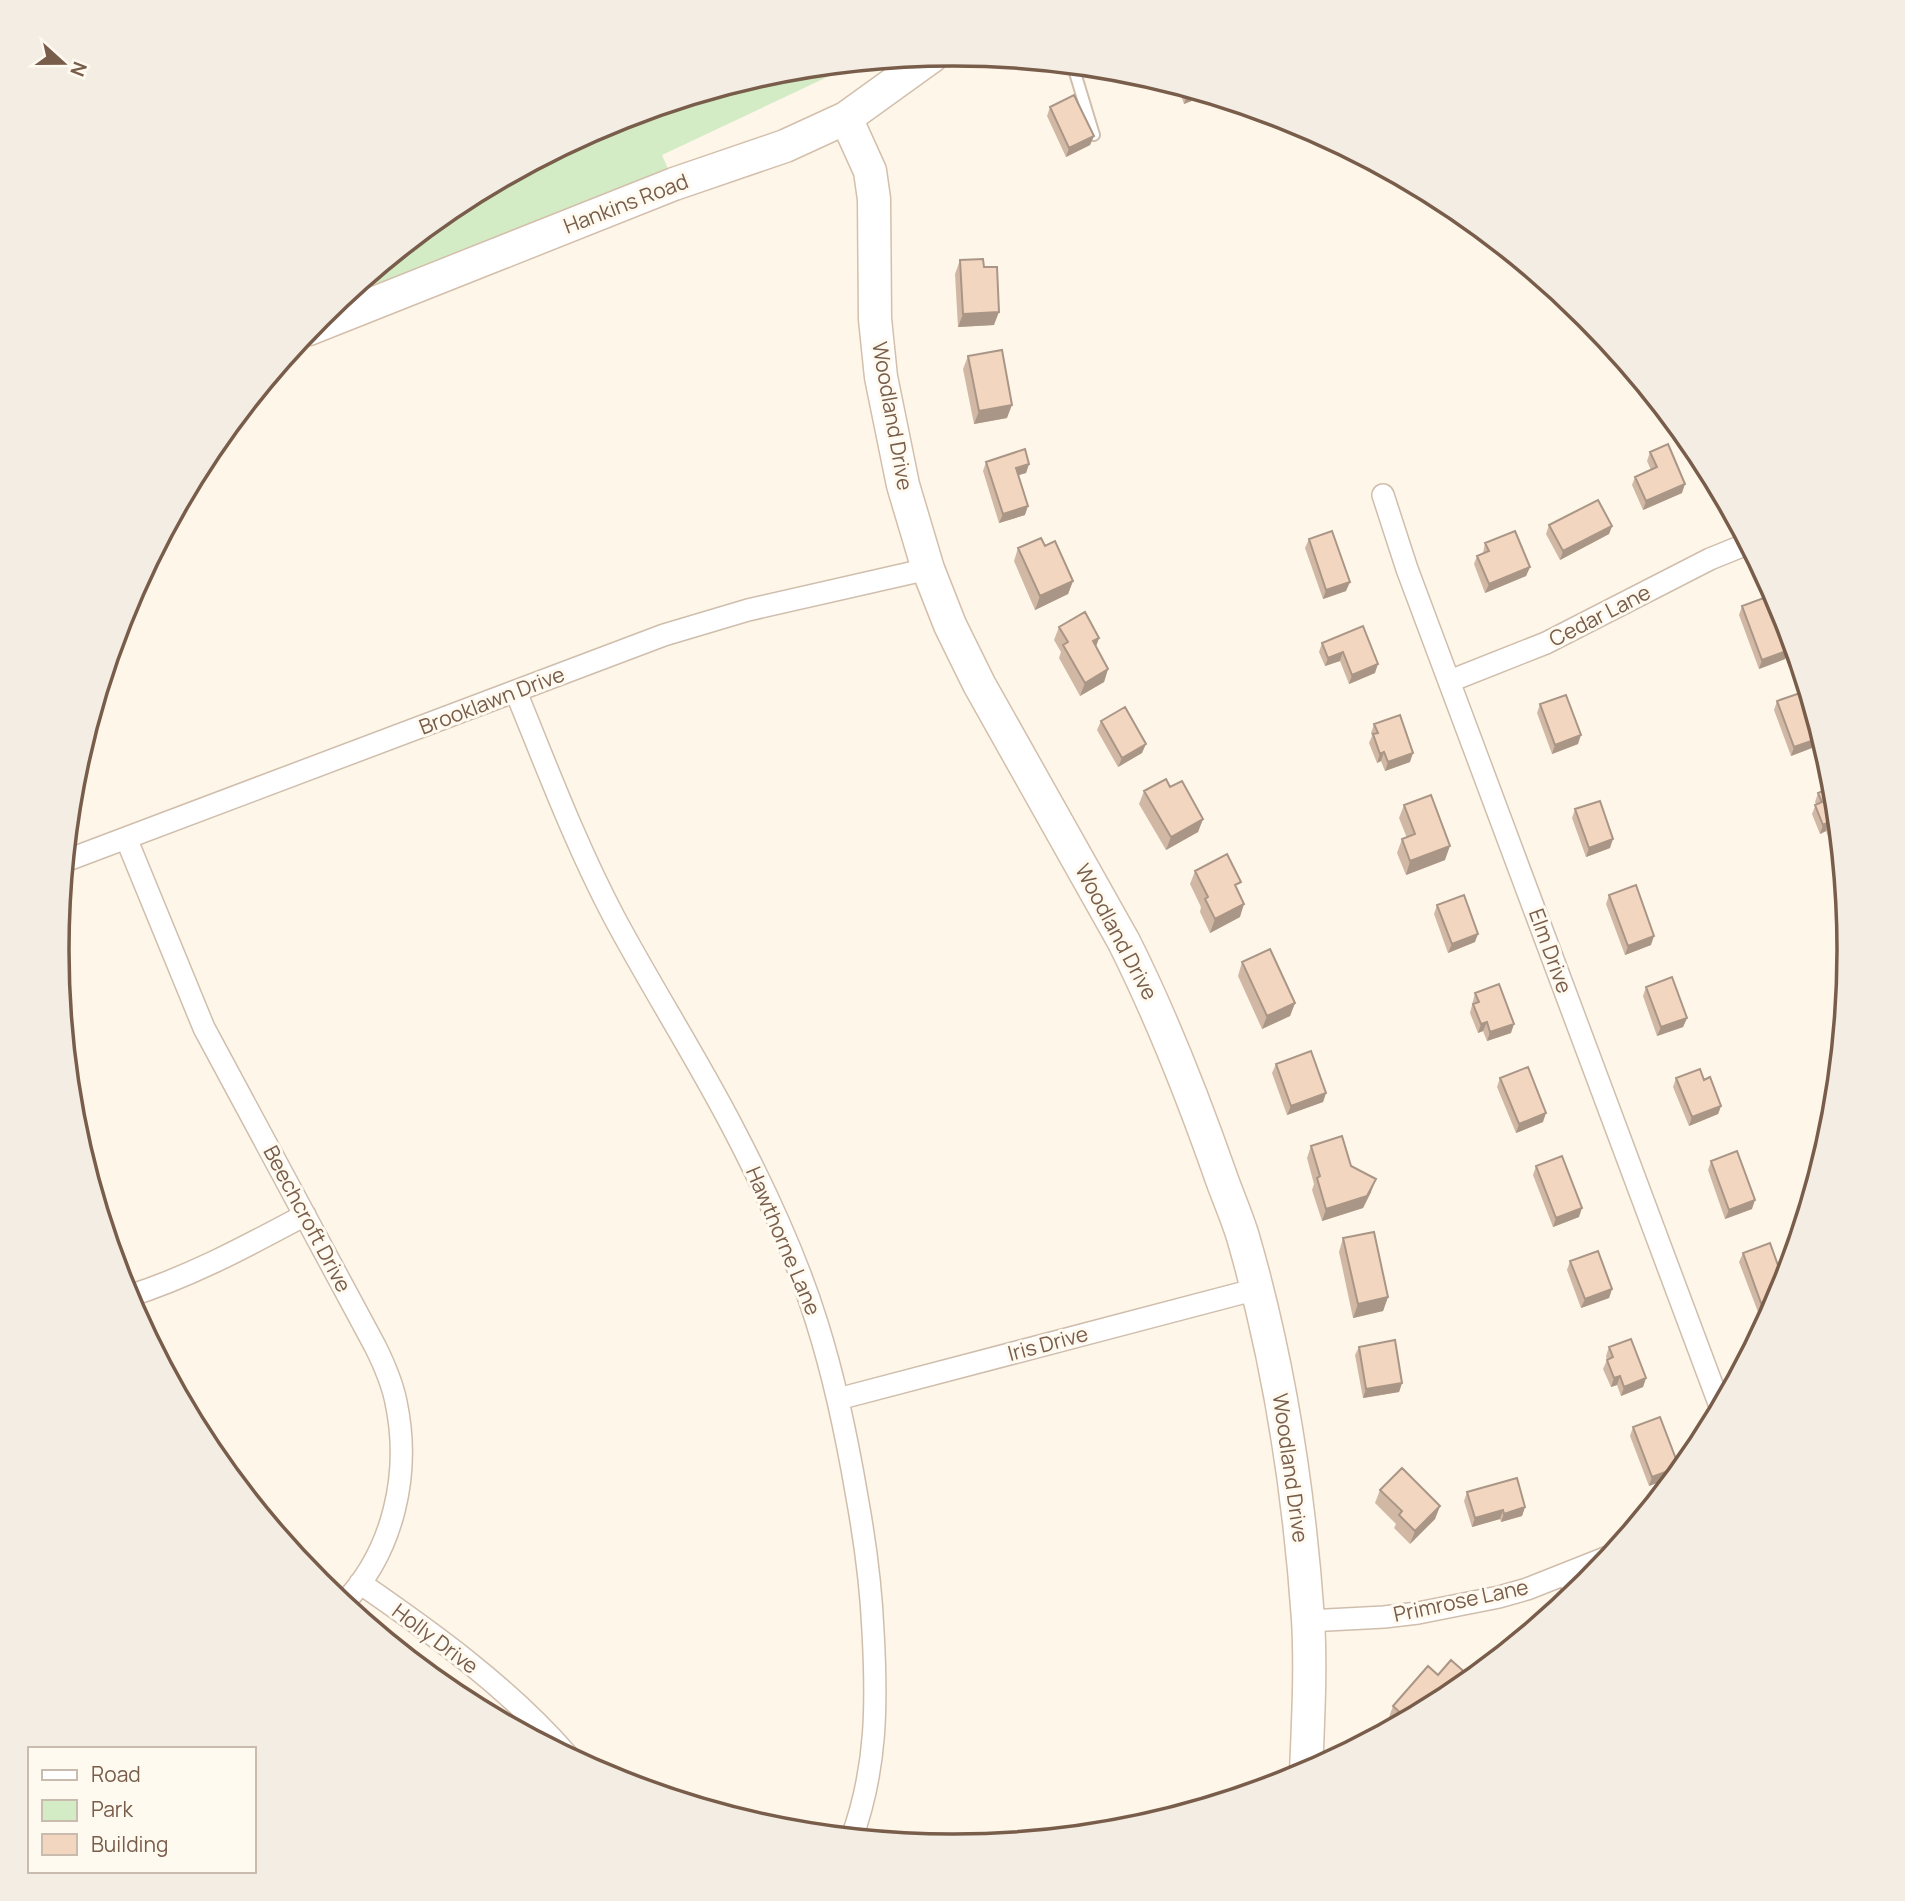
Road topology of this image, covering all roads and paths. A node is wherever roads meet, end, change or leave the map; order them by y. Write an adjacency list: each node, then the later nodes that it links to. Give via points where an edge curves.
1 (916, 67): 3 (street, Hankins Road)
2 (1076, 75): 4 (lane)
3 (846, 118): 5 (street, Hankins Road, via 785,146 674,184); 8 (street, Woodland Drive, via 870,172 881,377 903,485)
4 (1094, 135)
5 (333, 319)
6 (1382, 495): 9 (street, Elm Drive)
7 (1738, 547): 9 (street, Cedar Lane, via 1546,643)
8 (928, 569): 10 (street, Brooklawn Drive, via 748,610 664,635); 14 (street, Woodland Drive, via 979,684 1124,942 1166,1031 1242,1235)
9 (1450, 681): 16 (street, Elm Drive)
10 (516, 692): 11 (street, Brooklawn Drive); 17 (street, Hawthorne Lane, via 614,918 764,1190 817,1321)
11 (126, 838): 12 (street, Brooklawn Drive); 13 (street, Beechcroft Drive, via 204,1028)
12 (74, 858)
13 (305, 1215): 15 (street, via 232,1254); 20 (street, Beechcroft Drive, via 386,1370 401,1430 398,1496 384,1543)
14 (1257, 1289): 17 (street, Iris Drive); 23 (street, Woodland Drive, via 1287,1434)
15 (138, 1293)
16 (1716, 1395)
17 (838, 1399): 26 (street, Hawthorne Lane, via 872,1596 876,1677 870,1773)
18 (1588, 1565): 19 (street, Primrose Lane)
19 (1562, 1576): 21 (lane); 23 (street, Primrose Lane, via 1499,1597 1418,1613)
20 (360, 1583): 22 (street, Beechcroft Drive); 24 (street, Holly Drive, via 462,1656)
21 (1566, 1586)
22 (349, 1596)
23 (1308, 1621): 25 (street, Woodland Drive)
24 (547, 1735)
25 (1307, 1760)
26 (855, 1829)

